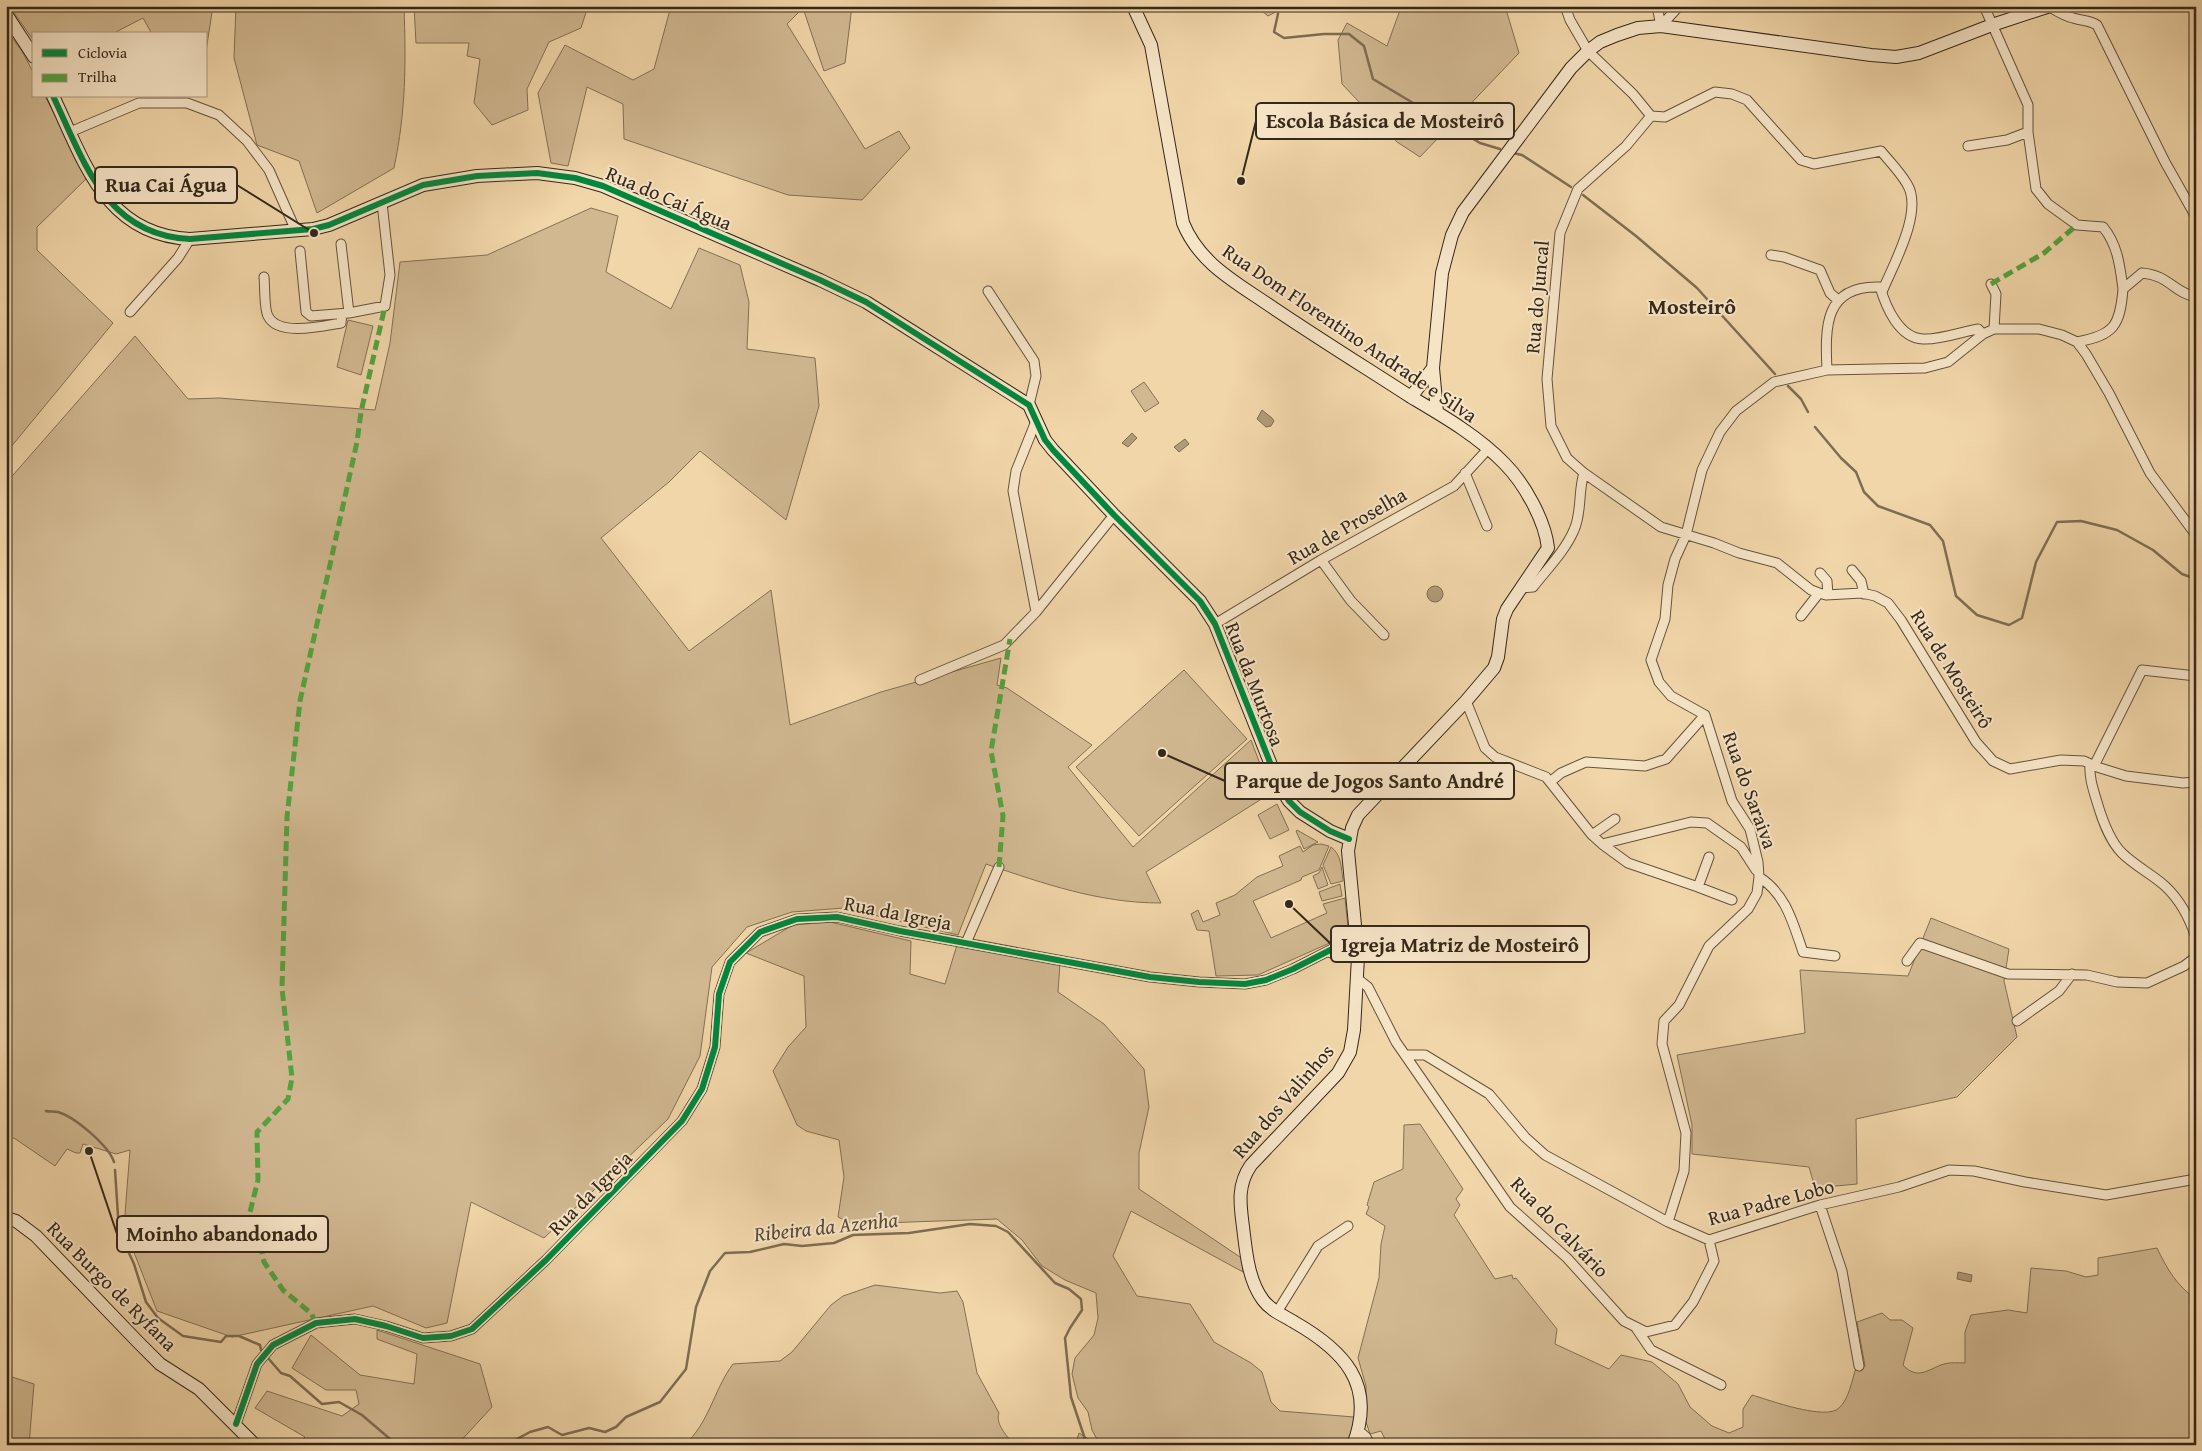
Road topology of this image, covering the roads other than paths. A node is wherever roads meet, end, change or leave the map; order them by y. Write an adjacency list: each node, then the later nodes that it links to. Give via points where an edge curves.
1 (1134, 6): 38 (street, Rua Dom Florentino Andrade e Silva, via 1151,45 1179,207 1189,237 1216,269)
2 (1565, 6): 10 (street)
3 (1657, 6): 9 (street)
4 (1679, 6): 9 (street)
5 (1984, 6): 8 (street)
6 (2050, 6): 8 (street); 18 (street, via 2063,15 2097,25)
7 (6, 14): 11 (street)
8 (1992, 25): 9 (street, via 1919,53 1896,57); 15 (street, via 2028,105)
9 (1661, 26): 10 (street, via 1617,34)
10 (1588, 51): 13 (street, via 1634,94); 36 (street, via 1571,68 1463,212 1452,235 1442,273)
11 (32, 54)
12 (54, 98): 14 (street, Rua do Cai Água)
13 (1651, 116): 28 (street, via 1665,117 1715,92 1732,94 1747,100 1801,160 1814,164 1881,150 1908,185 1914,200 1912,220); 44 (street, Rua do Juncal, via 1626,146 1578,188 1560,233 1547,379 1550,426 1567,458)
14 (70, 132): 19 (street, via 139,103 187,103 219,115 247,141 268,170); 20 (street, Rua do Cai Água, via 97,186 121,214 156,234)
15 (2028, 132): 16 (street, via 2007,140); 26 (street, via 2036,189 2048,204 2077,225 2103,227 2111,236)
16 (1968, 146)
17 (382, 203): 19 (street, Rua do Cai Água, via 329,225); 32 (street, via 390,275 385,306); 39 (street, Rua do Cai Água, via 424,185 477,176 537,172 603,186 866,302)
18 (2196, 217)
19 (296, 231): 20 (street, Rua do Cai Água)
20 (190, 239): 31 (street, via 178,258)
21 (341, 244): 32 (street)
22 (300, 251): 32 (street, via 306,312 311,316)
23 (1771, 255): 30 (street, via 1784,256 1820,270 1830,292)
24 (264, 277): 32 (street, via 267,316 276,324 313,328 341,323)
25 (1991, 284): 33 (street, via 1996,294)
26 (2123, 289): 29 (street, via 2142,273 2156,274 2189,296); 35 (street, via 2121,315 2108,332)
27 (988, 291): 39 (street, via 1034,361 1036,376)
28 (1882, 292): 30 (street, via 1880,287 1870,287 1853,291); 34 (street, via 1890,315 1906,333 1921,340 1978,329)
29 (2196, 297)
30 (1838, 300): 37 (street, via 1831,310 1827,326)
31 (130, 312)
32 (346, 313)
33 (1994, 329): 34 (street); 35 (street, via 2039,329)
34 (1983, 334): 37 (street, via 1948,362 1925,368)
35 (2076, 342): 48 (street, via 2109,393 2150,473)
36 (1433, 368): 38 (street); 40 (street)
37 (1827, 370): 47 (street, via 1774,382 1736,411 1720,432 1702,470)
38 (1411, 396): 40 (street, Rua Dom Florentino Andrade e Silva)
39 (1029, 406): 41 (street)
40 (1437, 412): 42 (street, Rua Dom Florentino Andrade e Silva)
41 (1036, 421): 45 (street, Rua da Murtosa, via 1053,450); 55 (street, via 1016,472 1013,490)
42 (1488, 449): 43 (street, Rua de Proselha); 52 (street, Rua Dom Florentino Andrade e Silva, via 1521,483 1546,532 1548,548)
43 (1465, 473): 46 (street); 49 (street, Rua de Proselha, via 1454,486)
44 (1584, 473): 47 (street, Rua do Juncal, via 1660,527); 52 (street, via 1574,529 1533,587)
45 (1114, 515): 55 (street); 57 (street, Rua da Murtosa, via 1200,601)
46 (1487, 526)
47 (1686, 535): 53 (street, via 1776,563 1811,590); 62 (street, via 1675,558 1664,619 1652,660 1658,682 1671,696)
48 (2196, 535)
49 (1321, 560): 57 (street, Rua de Proselha); 58 (street, via 1351,601)
50 (1852, 570): 54 (street, via 1861,581)
51 (1820, 573): 53 (street, via 1827,581)
52 (1524, 584): 61 (street, Rua Dom Florentino Andrade e Silva, via 1503,619 1494,668)
53 (1824, 594): 54 (street, Rua de Mosteirô); 56 (street)
54 (1864, 594): 63 (street, Rua de Mosteirô, via 1888,603 1976,742 1993,761 2010,769 2061,760 2084,761)
55 (1036, 612): 60 (street, via 1004,645)
56 (1801, 616)
57 (1215, 624): 68 (street, Rua da Murtosa, via 1279,785 1300,812)
58 (1384, 635)
59 (2196, 676): 63 (street, via 2142,670)
60 (920, 680)
61 (1466, 702): 64 (street, via 1485,748 1495,757 1546,777); 68 (street, Rua Dom Florentino Andrade e Silva, via 1358,814)
62 (1705, 715): 64 (street, via 1666,759 1646,766 1586,762 1561,773); 72 (street, Rua do Saraiva, via 1732,801 1750,828)
63 (2092, 765): 65 (street, Rua de Mosteirô, via 2126,776); 75 (street, via 2089,774 2110,835 2121,852 2177,899 2191,922)
64 (1550, 782): 67 (street)
65 (2196, 782)
66 (1615, 819): 67 (street)
67 (1592, 836): 69 (street)
68 (1349, 839): 76 (street, Rua dos Valinhos)
69 (1602, 844): 72 (street, via 1692,822 1707,823 1741,847); 73 (street, via 1628,863)
70 (1709, 857): 73 (street)
71 (999, 867): 77 (street)
72 (1759, 877): 79 (street, via 1772,885 1789,912 1803,952); 90 (street, via 1757,893 1748,908 1709,946 1679,1005 1664,1021 1662,1044 1686,1133 1684,1171)
73 (1698, 887): 74 (street)
74 (1732, 900)
75 (2196, 938)
76 (1357, 942): 78 (street, Rua da Igreja, via 1344,943); 80 (street, Rua dos Valinhos)
77 (966, 943): 78 (street, Rua da Igreja, via 1150,977 1245,984 1266,980); 97 (street, Rua da Igreja, via 837,917 797,920 760,932 730,962 719,994 715,1047 702,1089 682,1121 508,1296 472,1329 452,1336 423,1338 355,1319 316,1323 273,1344 257,1364)
78 (1327, 952): 80 (street)
79 (1835, 956)
80 (1358, 957): 84 (street, Rua dos Valinhos)
81 (2196, 957): 83 (street, via 2147,983 2117,982)
82 (1907, 961): 83 (street, via 1920,943 2008,974)
83 (2072, 974): 85 (street, via 2059,992)
84 (1358, 979): 86 (street, Rua do Calvário, via 1368,987); 93 (street, Rua dos Valinhos, via 1353,1037 1346,1060 1251,1165 1241,1186 1243,1226 1254,1285 1265,1302)
85 (2017, 1021)
86 (1406, 1055): 90 (street, Rua Padre Lobo, via 1425,1055 1489,1094 1524,1136 1545,1155); 94 (street, Rua do Calvário, via 1510,1207 1567,1258 1624,1320)
87 (2196, 1179): 88 (street, Rua Padre Lobo, via 2106,1195 1974,1171 1948,1170 1899,1187)
88 (1820, 1205): 92 (street, Rua Padre Lobo); 95 (street, via 1842,1271)
89 (6, 1218): 97 (street, Rua Burgo de Ryfana, via 16,1221 36,1236 160,1364 199,1389)
90 (1668, 1222): 92 (street, Rua Padre Lobo)
91 (1348, 1226): 93 (street, via 1318,1246)
92 (1709, 1240): 94 (street, via 1714,1260 1693,1302 1675,1325 1646,1332)
93 (1277, 1312): 98 (street, Rua dos Valinhos, via 1324,1340 1340,1354 1354,1375 1359,1390)
94 (1635, 1326): 96 (street, via 1651,1350)
95 (1859, 1366)
96 (1721, 1385)
97 (236, 1424): 99 (street, Rua Burgo de Ryfana)
98 (1358, 1430): 100 (street, Rua dos Valinhos); 101 (street)
99 (255, 1445)
100 (1353, 1445)
101 (1370, 1445)

